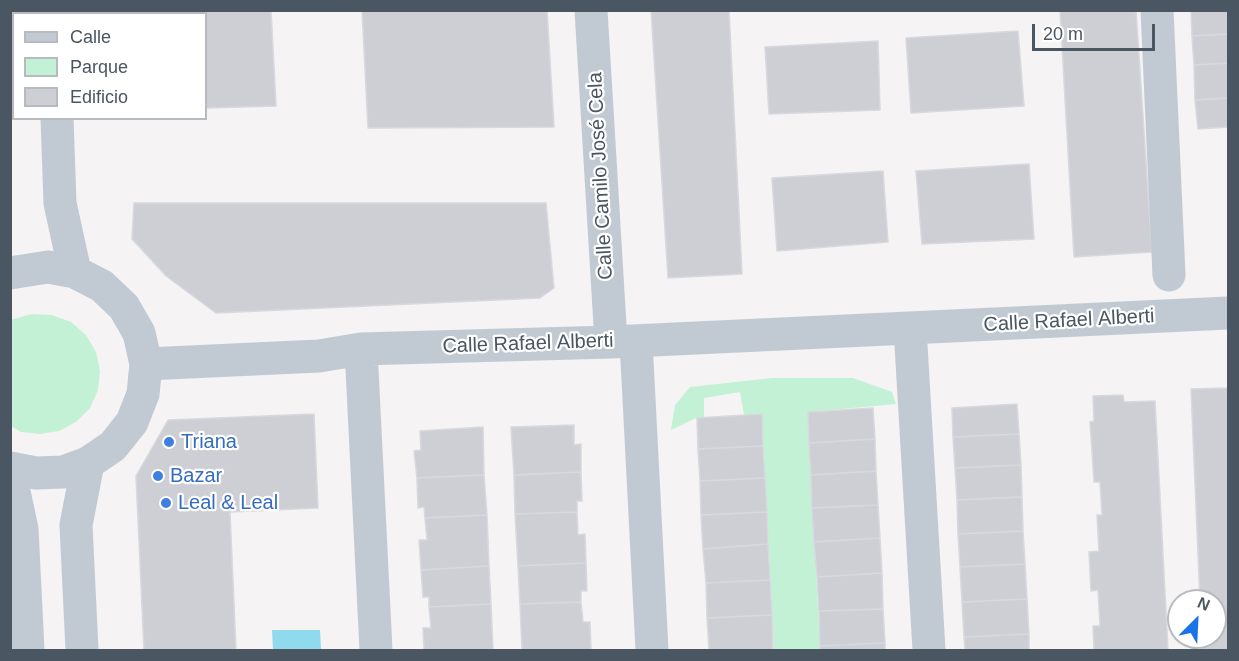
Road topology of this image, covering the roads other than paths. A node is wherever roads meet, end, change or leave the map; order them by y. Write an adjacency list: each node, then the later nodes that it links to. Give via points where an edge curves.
1 (591, 10): 9 (street, Calle Camilo José Cela)
2 (1157, 10): 6 (street)
3 (57, 120): 4 (street, via 60,203)
4 (75, 272): 5 (street, via 48,267); 11 (street, via 102,286 124,307 139,333)
5 (10, 273)
6 (1169, 275)
7 (1228, 313): 8 (street, Calle Rafael Alberti)
8 (910, 328): 9 (street, Calle Rafael Alberti); 19 (street)
9 (623, 341): 10 (street, Calle Rafael Alberti); 18 (street, Calle Camilo José Cela)
10 (361, 350): 11 (street, Calle Rafael Alberti, via 319,356); 17 (street)
11 (146, 364): 12 (street, via 143,394 132,422 113,446)
12 (88, 463): 13 (street, via 63,472 36,473); 16 (street, via 76,525)
13 (10, 468)
14 (10, 473): 15 (street, via 22,529)
15 (28, 651)
16 (82, 651)
17 (376, 651)
18 (652, 651)
19 (929, 651)

